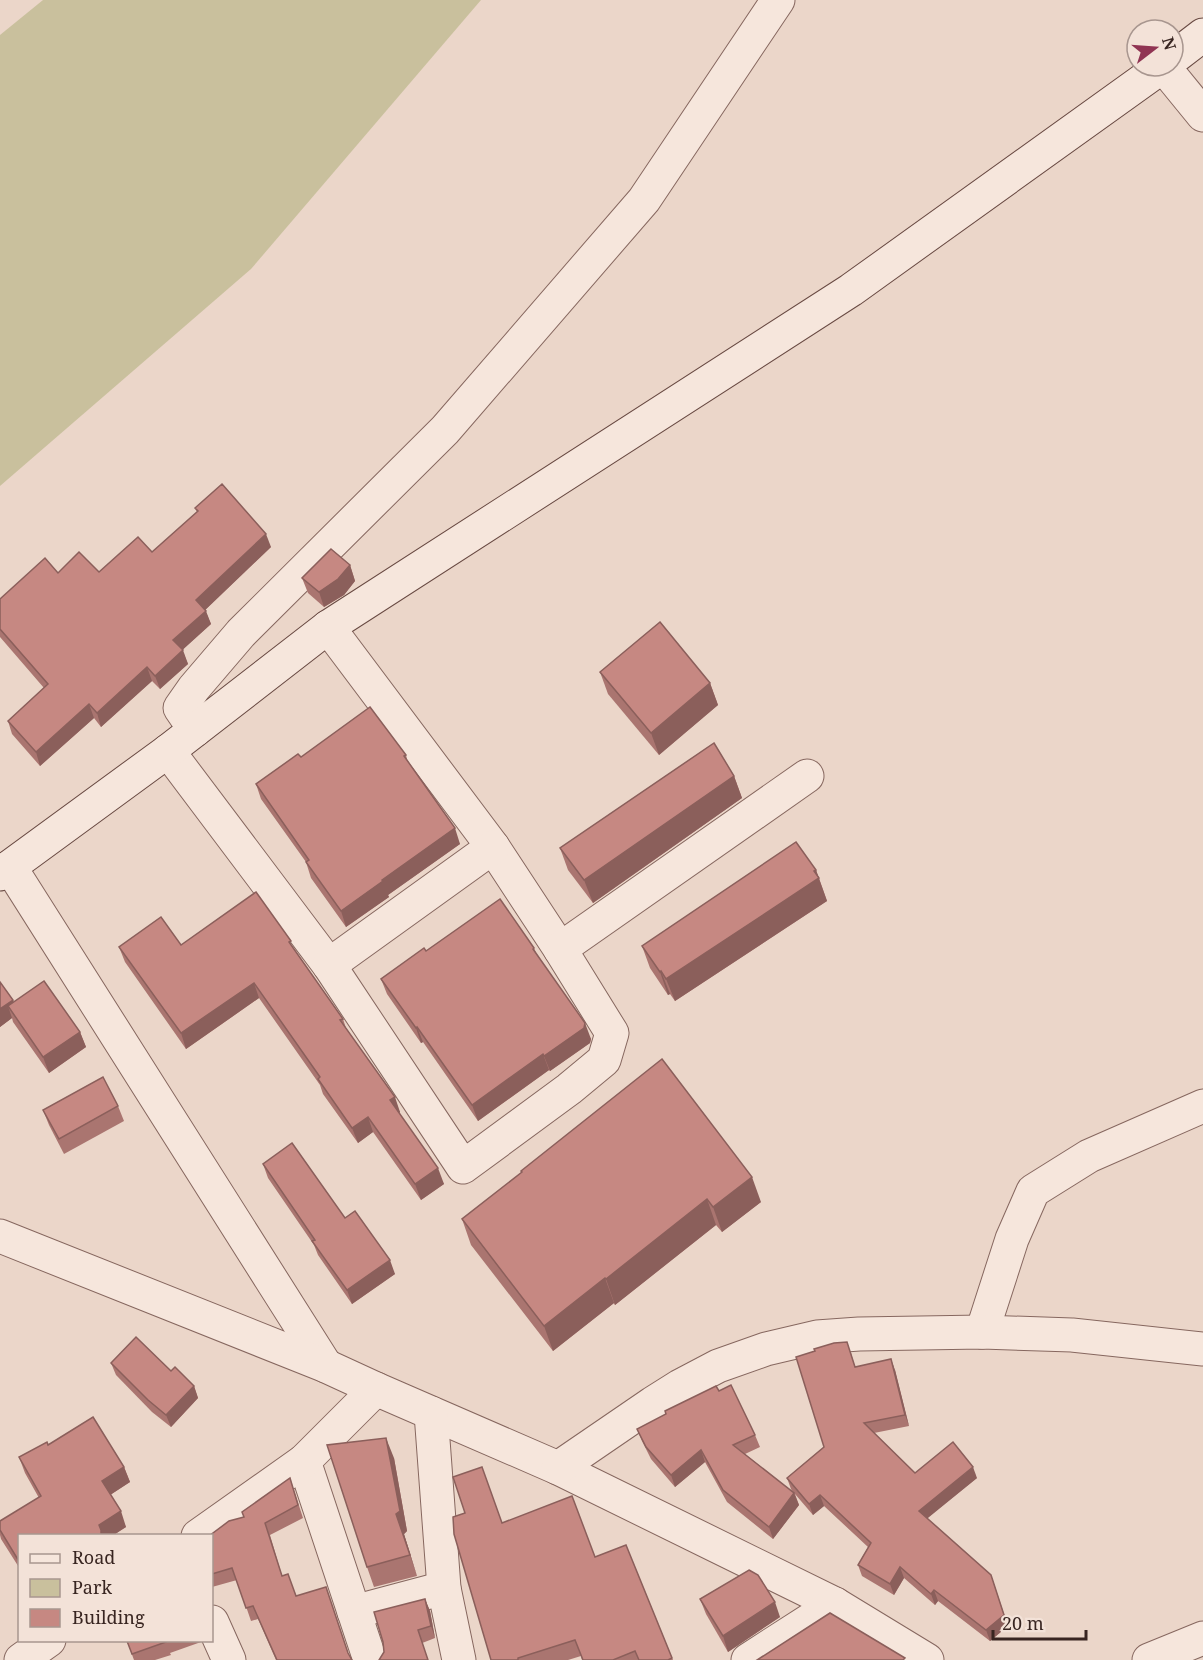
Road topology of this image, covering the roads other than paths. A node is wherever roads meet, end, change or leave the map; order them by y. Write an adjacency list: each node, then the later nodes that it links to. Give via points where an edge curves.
1 (778, 0): 8 (street, via 644,200 445,430 241,633 194,688 180,708)
2 (1203, 35): 3 (street)
3 (1185, 49)
4 (1146, 78): 7 (street, via 851,290)
5 (1173, 78): 6 (street)
6 (1203, 115)
7 (328, 627): 8 (street); 11 (street)
8 (195, 730): 9 (street)
9 (168, 751): 12 (street); 14 (street)
10 (807, 776): 13 (street)
11 (493, 847): 13 (street); 14 (street)
12 (5, 870): 19 (street)
13 (560, 949): 14 (street, via 612,1033 604,1060 463,1167)
14 (329, 965)
15 (1203, 1106): 17 (street, via 1089,1155 1033,1191 1012,1239)
16 (0, 1236): 19 (street)
17 (982, 1332): 18 (street, via 1072,1335); 23 (street, via 817,1337 766,1349 718,1366 680,1386)
18 (1203, 1349)
19 (326, 1366): 20 (street)
20 (376, 1389): 21 (street); 22 (street)
21 (431, 1413): 23 (street); 25 (street)
22 (304, 1461): 24 (street); 27 (street)
23 (558, 1468): 26 (street)
24 (201, 1534)
25 (444, 1588): 27 (street); 34 (street)
26 (835, 1604): 35 (street); 36 (street)
27 (354, 1612): 33 (street)
28 (213, 1624): 32 (street)
29 (1203, 1638): 37 (street)
30 (48, 1642): 31 (street)
31 (21, 1660)
32 (229, 1660)
33 (369, 1660)
34 (459, 1660)
35 (748, 1660)
36 (927, 1660)
37 (1149, 1660)

